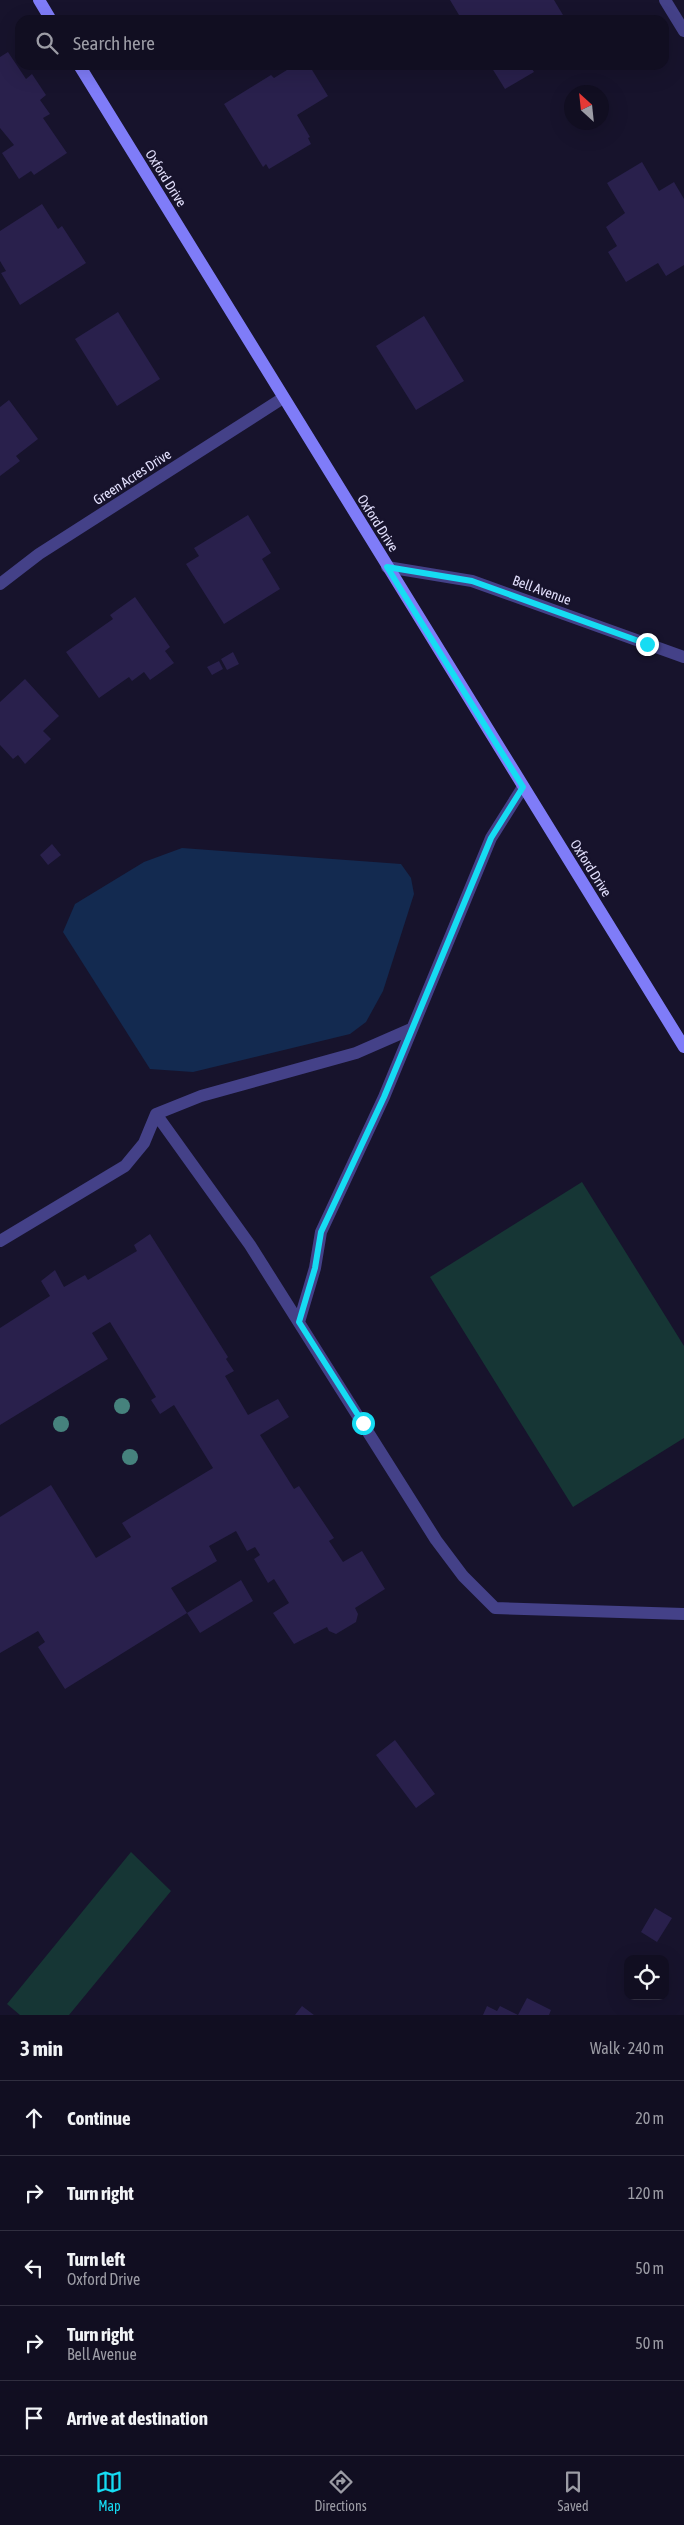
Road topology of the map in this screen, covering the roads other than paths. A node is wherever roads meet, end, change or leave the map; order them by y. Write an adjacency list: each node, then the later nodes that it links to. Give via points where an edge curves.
1 (39, 0): 3 (main road)
2 (665, 0): 4 (street)
3 (48, 15)
4 (684, 31)
5 (82, 70): 6 (main road, Oxford Drive)
6 (283, 398): 7 (main road, Oxford Drive); 8 (street, Green Acres Drive, via 39,554)
7 (387, 567): 9 (street, Bell Avenue, via 472,581); 10 (main road, Oxford Drive)
8 (0, 584)
9 (684, 657)
10 (523, 787): 11 (street, via 491,838); 12 (main road, Oxford Drive)
11 (411, 1029): 13 (street, via 356,1053 201,1096); 15 (street, via 384,1097 321,1232 315,1268)
12 (684, 1047)
13 (156, 1114): 14 (street, via 144,1143 126,1166); 15 (street, via 250,1245)
14 (0, 1241)
15 (299, 1322): 16 (street, via 436,1540 463,1576 495,1608)
16 (684, 1614)

